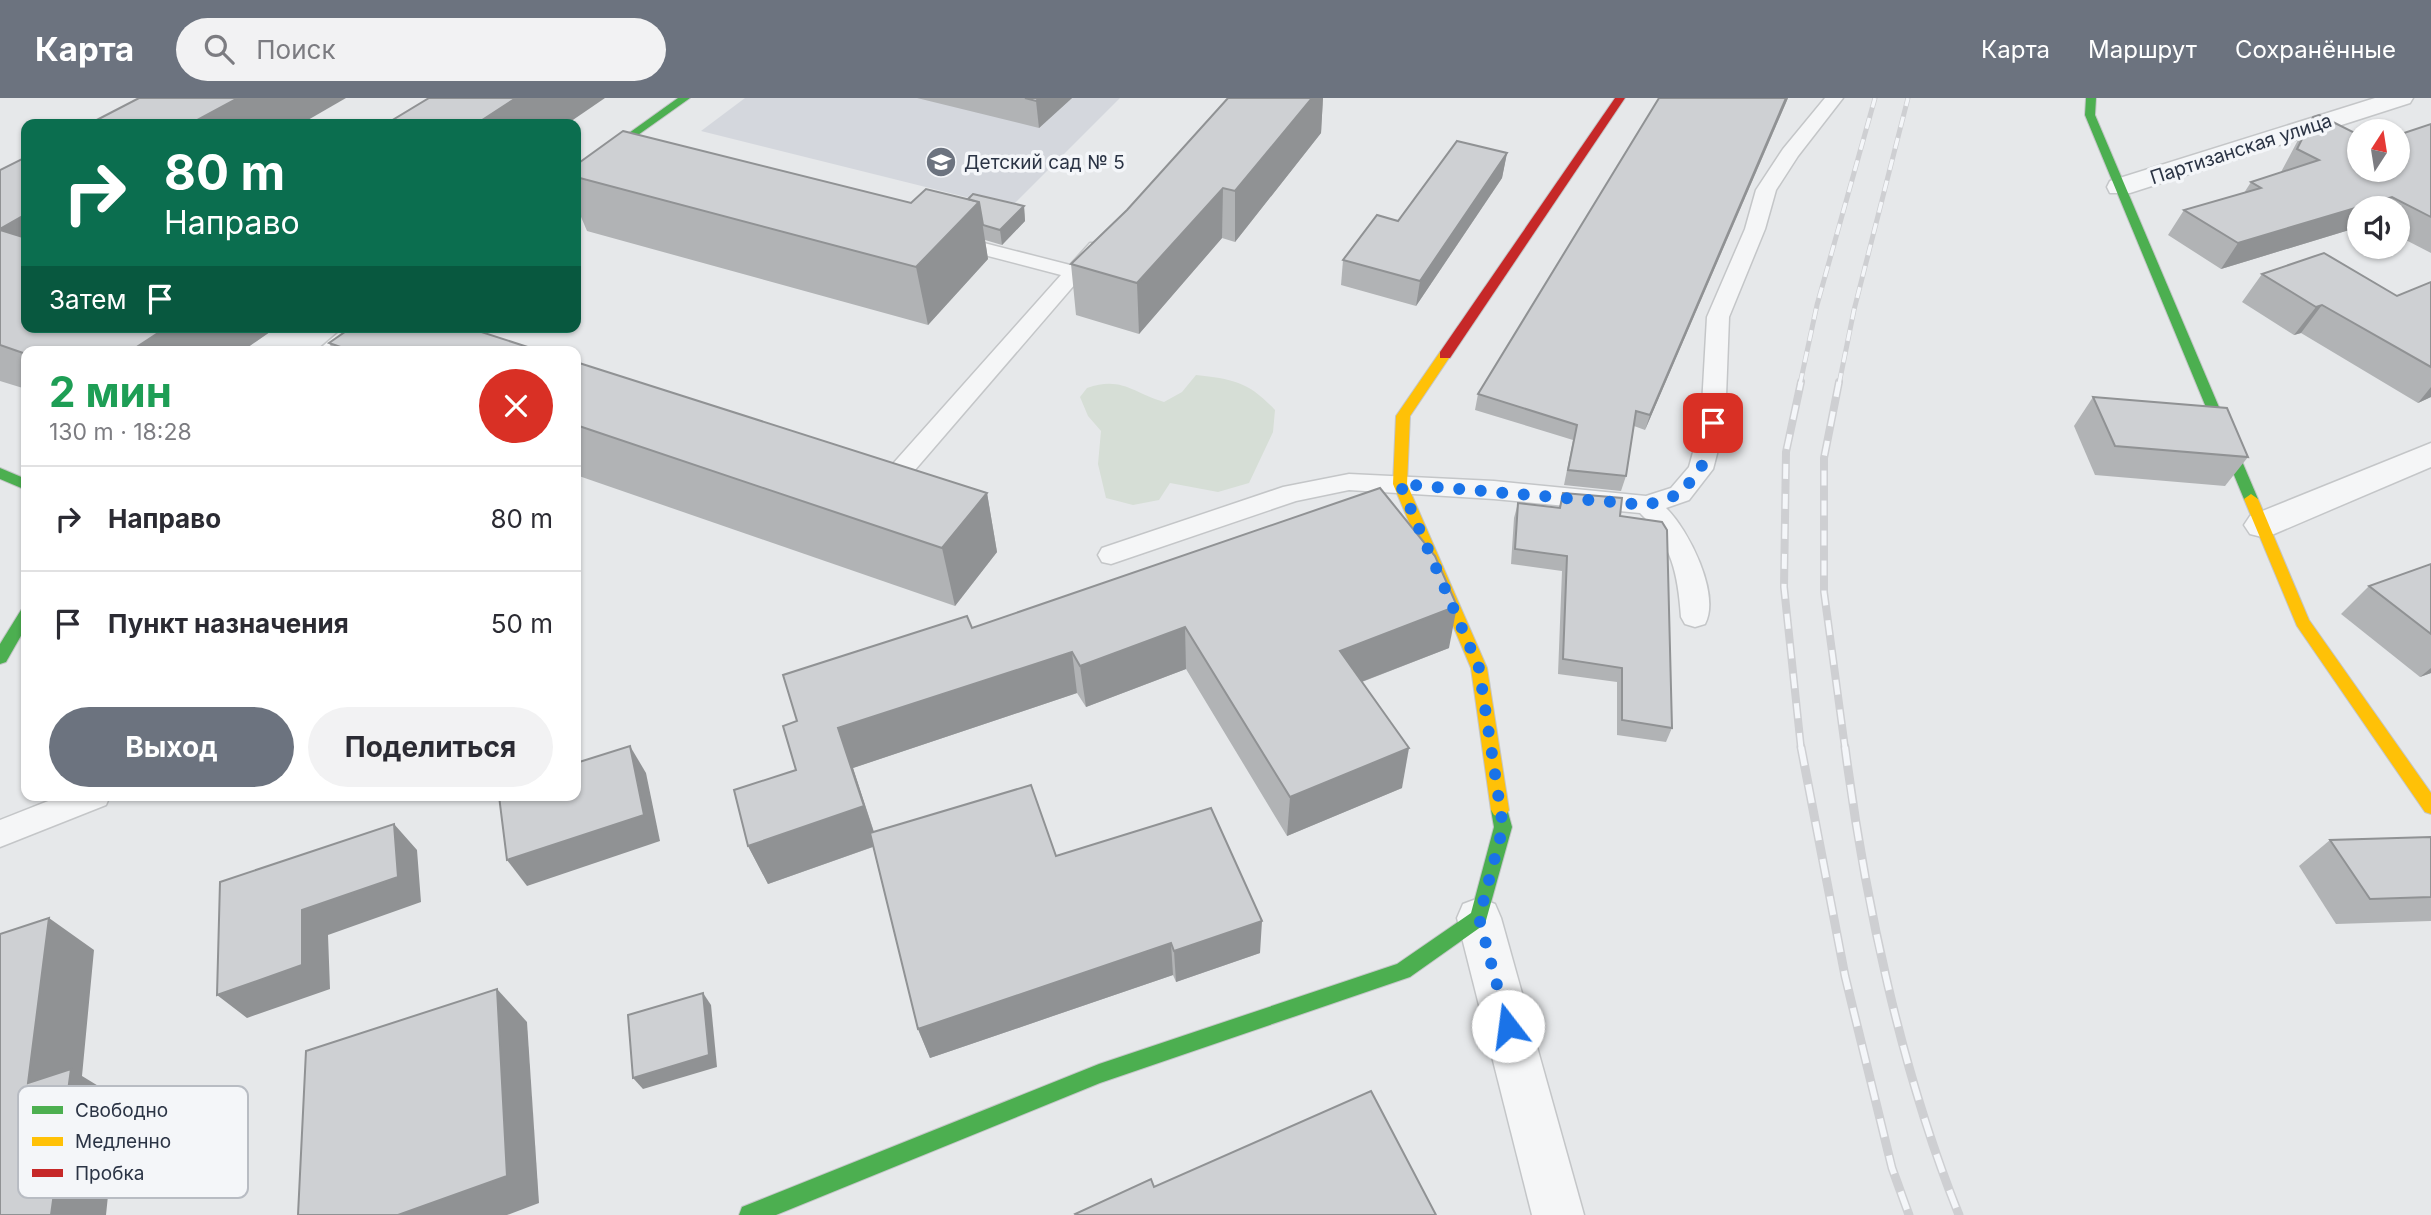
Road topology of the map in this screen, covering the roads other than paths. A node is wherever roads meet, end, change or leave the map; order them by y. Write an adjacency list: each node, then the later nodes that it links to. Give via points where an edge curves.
1 (685, 98): 6 (street)
2 (1620, 98): 19 (street, via 1403,416)
3 (1834, 98): 20 (lane, via 1766,190 1718,317 1713,423 1701,469 1680,494)
4 (2091, 98): 9 (street, via 2090,115)
5 (2401, 98): 9 (street, Партизанская улица)
6 (607, 154): 7 (lane); 8 (street)
7 (634, 161)
8 (581, 172)
9 (2120, 187): 21 (street)
10 (1112, 231): 12 (lane)
11 (928, 235): 12 (lane)
12 (1074, 272): 17 (lane, via 887,486)
13 (357, 333): 14 (street)
14 (339, 346)
15 (2431, 454): 21 (street)
16 (0, 472): 18 (street)
17 (849, 474)
18 (21, 482)
19 (1400, 484): 20 (lane); 22 (lane, via 1349,482 1292,493); 29 (street, via 1479,668 1503,827)
20 (1647, 505): 23 (lane, via 1671,526 1692,572)
21 (2262, 525): 27 (street, via 2302,622)
22 (1111, 555)
23 (1696, 617)
24 (21, 625): 25 (street)
25 (12, 646)
26 (83, 801): 28 (lane)
27 (2431, 807)
28 (0, 834)
29 (1479, 918): 30 (street, via 1403,971 1099,1074); 31 (street)
30 (750, 1215)
31 (1558, 1215)

